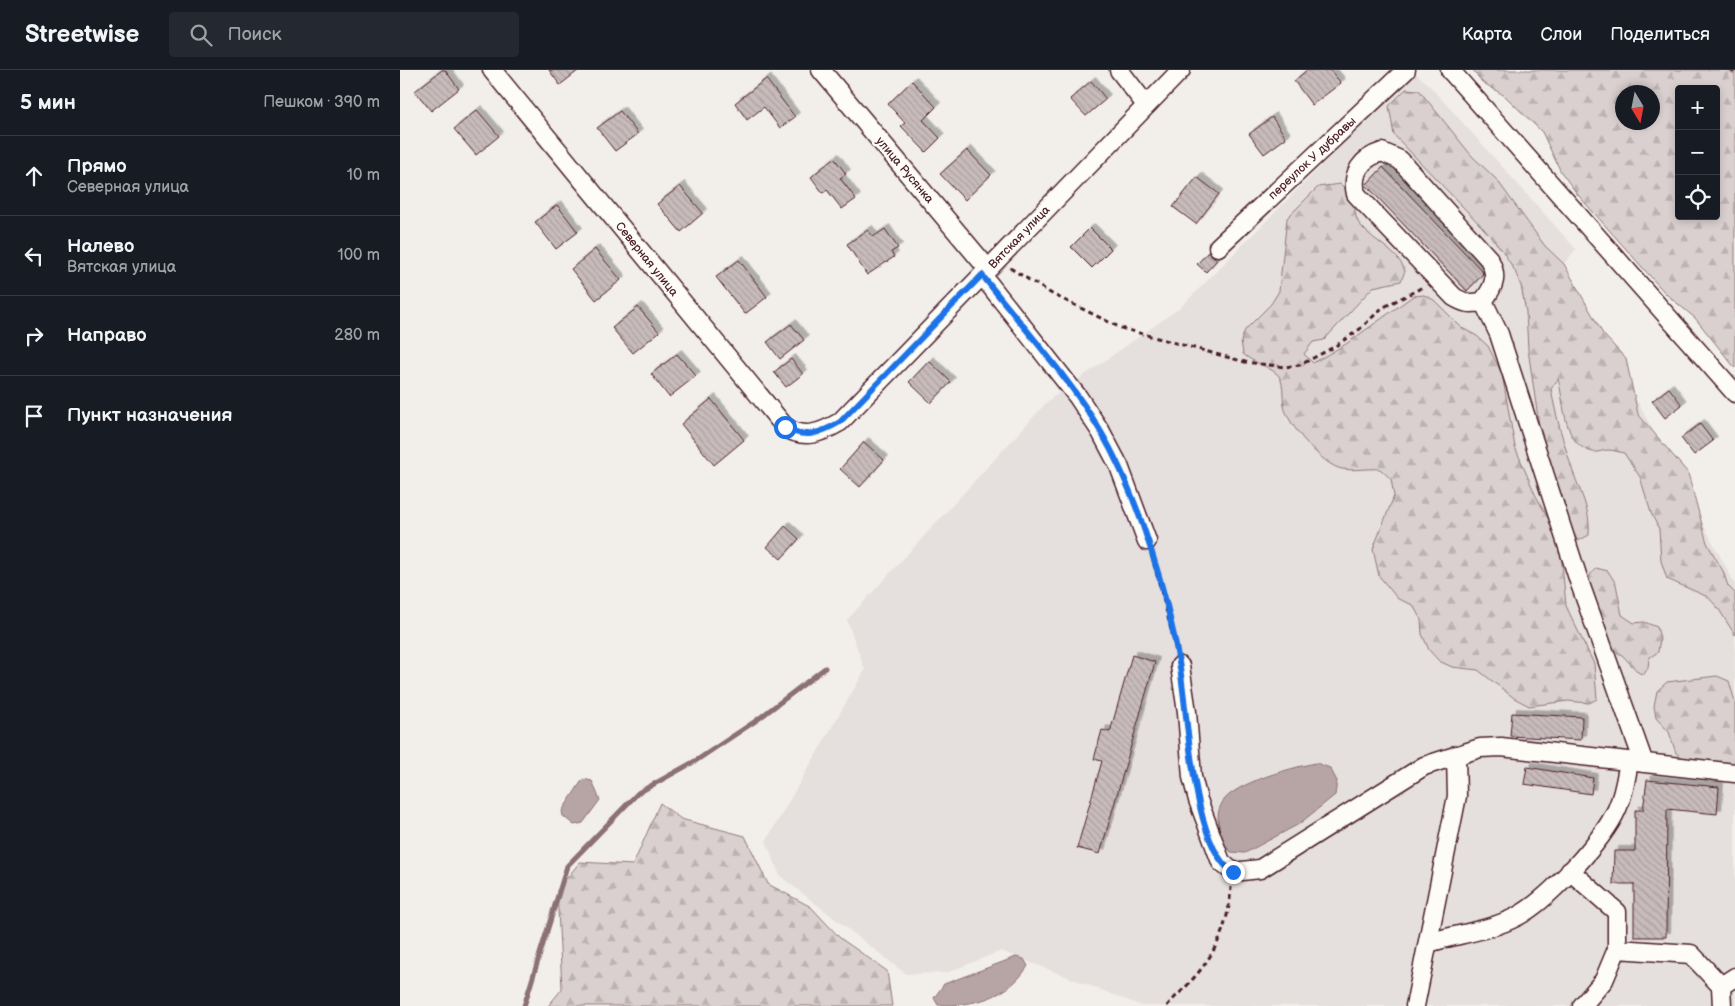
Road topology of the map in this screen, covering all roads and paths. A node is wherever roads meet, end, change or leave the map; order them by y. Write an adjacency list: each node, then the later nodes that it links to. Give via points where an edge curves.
1 (492, 70): 15 (street, Северная улица, via 785,427 794,433)
2 (821, 70): 11 (street, улица Русянка)
3 (1119, 70): 9 (street)
4 (1181, 70): 9 (street, Вятская улица)
5 (1406, 70): 10 (street, переулок У дубравы)
6 (1450, 70): 14 (street)
7 (1730, 70): 8 (path)
8 (1735, 73)
9 (1146, 105): 11 (street, Вятская улица)
10 (1218, 247)
11 (989, 268): 12 (path, via 1121,328 1245,362 1285,367 1300,364 1334,347 1382,308); 15 (street, Вятская улица, via 840,422); 16 (street, улица Русянка, via 1101,432 1119,466)
12 (1438, 282): 13 (street, via 1463,303); 13 (street, via 1356,194 1355,172 1373,155 1382,152 1400,160 1489,259 1496,278 1493,289)
13 (1483, 301): 19 (street, via 1500,334)
14 (1735, 393)
15 (809, 435)
16 (1147, 541): 17 (path)
17 (1180, 666): 22 (street, via 1192,777 1221,862)
18 (1456, 755): 19 (street, via 1480,748 1501,747); 22 (street, via 1424,766 1260,869); 23 (street, via 1457,796)
19 (1636, 762): 20 (street); 21 (street, via 1606,828)
20 (1735, 773)
21 (1570, 871): 23 (street, via 1534,906 1517,917); 24 (street, via 1617,912)
22 (1233, 872): 26 (path, via 1224,931 1211,956 1192,981)
23 (1428, 943): 27 (street)
24 (1617, 949): 25 (street, via 1691,954); 28 (street, via 1604,980)
25 (1728, 981): 29 (street)
26 (1167, 1006)
27 (1415, 1006)
28 (1582, 1006)
29 (1722, 1006)

